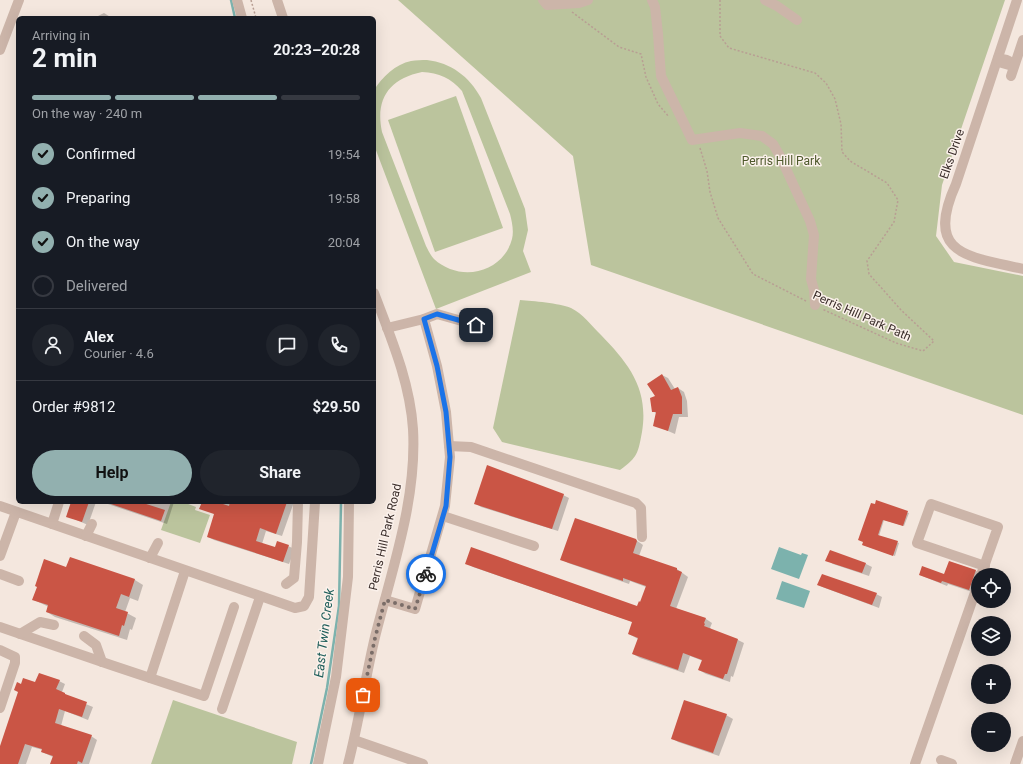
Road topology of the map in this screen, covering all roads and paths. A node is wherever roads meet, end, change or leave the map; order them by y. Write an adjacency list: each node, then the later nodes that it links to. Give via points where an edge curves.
1 (19, 0): 17 (street)
2 (237, 0): 12 (street)
3 (251, 0): 13 (path)
4 (277, 0): 14 (street)
5 (543, 0): 6 (street, via 547,5)
6 (588, 0)
7 (652, 0): 24 (street, via 661,76)
8 (720, 0): 27 (path, Perris Hill Park Path, via 720,36 729,48 815,73 826,83 835,99 841,124 842,152 850,161 887,182 898,200 894,222 867,261 869,274 901,310 934,341 923,351 896,343)
9 (765, 0): 15 (street)
10 (1017, 0): 20 (street, Elks Drive)
11 (570, 10): 23 (path, via 619,47 641,54 646,77 658,104)
12 (241, 16)
13 (255, 16)
14 (282, 16)
15 (797, 20)
16 (0, 21): 17 (street)
17 (10, 25): 19 (street)
18 (1023, 40): 21 (street)
19 (0, 50)
20 (999, 59): 21 (street, via 1002,63); 25 (street, Elks Drive, via 948,201 945,223 948,240 961,252)
21 (1014, 64): 22 (street)
22 (1011, 76)
23 (672, 120)
24 (692, 140): 27 (path, Perris Hill Park Path, via 701,149 718,218 753,274); 27 (street, via 740,133 762,136 773,144 810,221 814,235 811,279)
25 (1023, 269)
26 (376, 298): 30 (street, Perris Hill Park Road)
27 (815, 305)
28 (424, 319): 29 (street, via 437,314); 30 (street); 31 (street, via 437,366 446,412)
29 (476, 325)
30 (387, 328): 55 (street, Perris Hill Park Road, via 407,388 413,462 409,498)
31 (449, 446): 38 (street, via 448,490); 43 (street, via 471,447 636,503 641,508)
32 (58, 504): 39 (street)
33 (298, 504): 44 (street)
34 (314, 504): 42 (street)
35 (349, 504): 70 (street, via 348,577 336,677)
36 (0, 506): 37 (street)
37 (16, 512): 39 (street); 47 (street)
38 (443, 516): 46 (street); 55 (street, via 415,609)
39 (52, 524): 41 (street)
40 (92, 524): 41 (street)
41 (86, 536): 48 (street)
42 (313, 536): 44 (street); 54 (street, via 309,597 304,606 295,608)
43 (642, 537)
44 (297, 542): 53 (street, via 294,578)
45 (158, 543): 48 (street)
46 (534, 546)
47 (0, 556)
48 (150, 558): 50 (street)
49 (983, 570): 49 (street, via 998,527 930,504 917,543)
50 (185, 571): 54 (street); 64 (street)
51 (0, 574): 52 (street)
52 (19, 581)
53 (286, 584)
54 (260, 597): 66 (street)
55 (385, 600): 67 (street, Perris Hill Park Road)
56 (971, 604): 73 (street)
57 (234, 607): 64 (street, via 204,696)
58 (54, 625): 60 (street, via 40,622)
59 (0, 627): 60 (street)
60 (20, 634): 63 (street)
61 (84, 636): 63 (street, via 96,645)
62 (0, 650): 65 (street, via 15,657 15,664)
63 (102, 662): 64 (street)
64 (150, 678)
65 (0, 708)
66 (222, 710)
67 (354, 740): 71 (street, Perris Hill Park Road); 72 (street)
68 (1023, 741): 75 (street)
69 (941, 760): 74 (street)
70 (318, 764)
71 (348, 764)
72 (423, 764)
73 (915, 764)
74 (952, 764)
75 (1015, 764)

